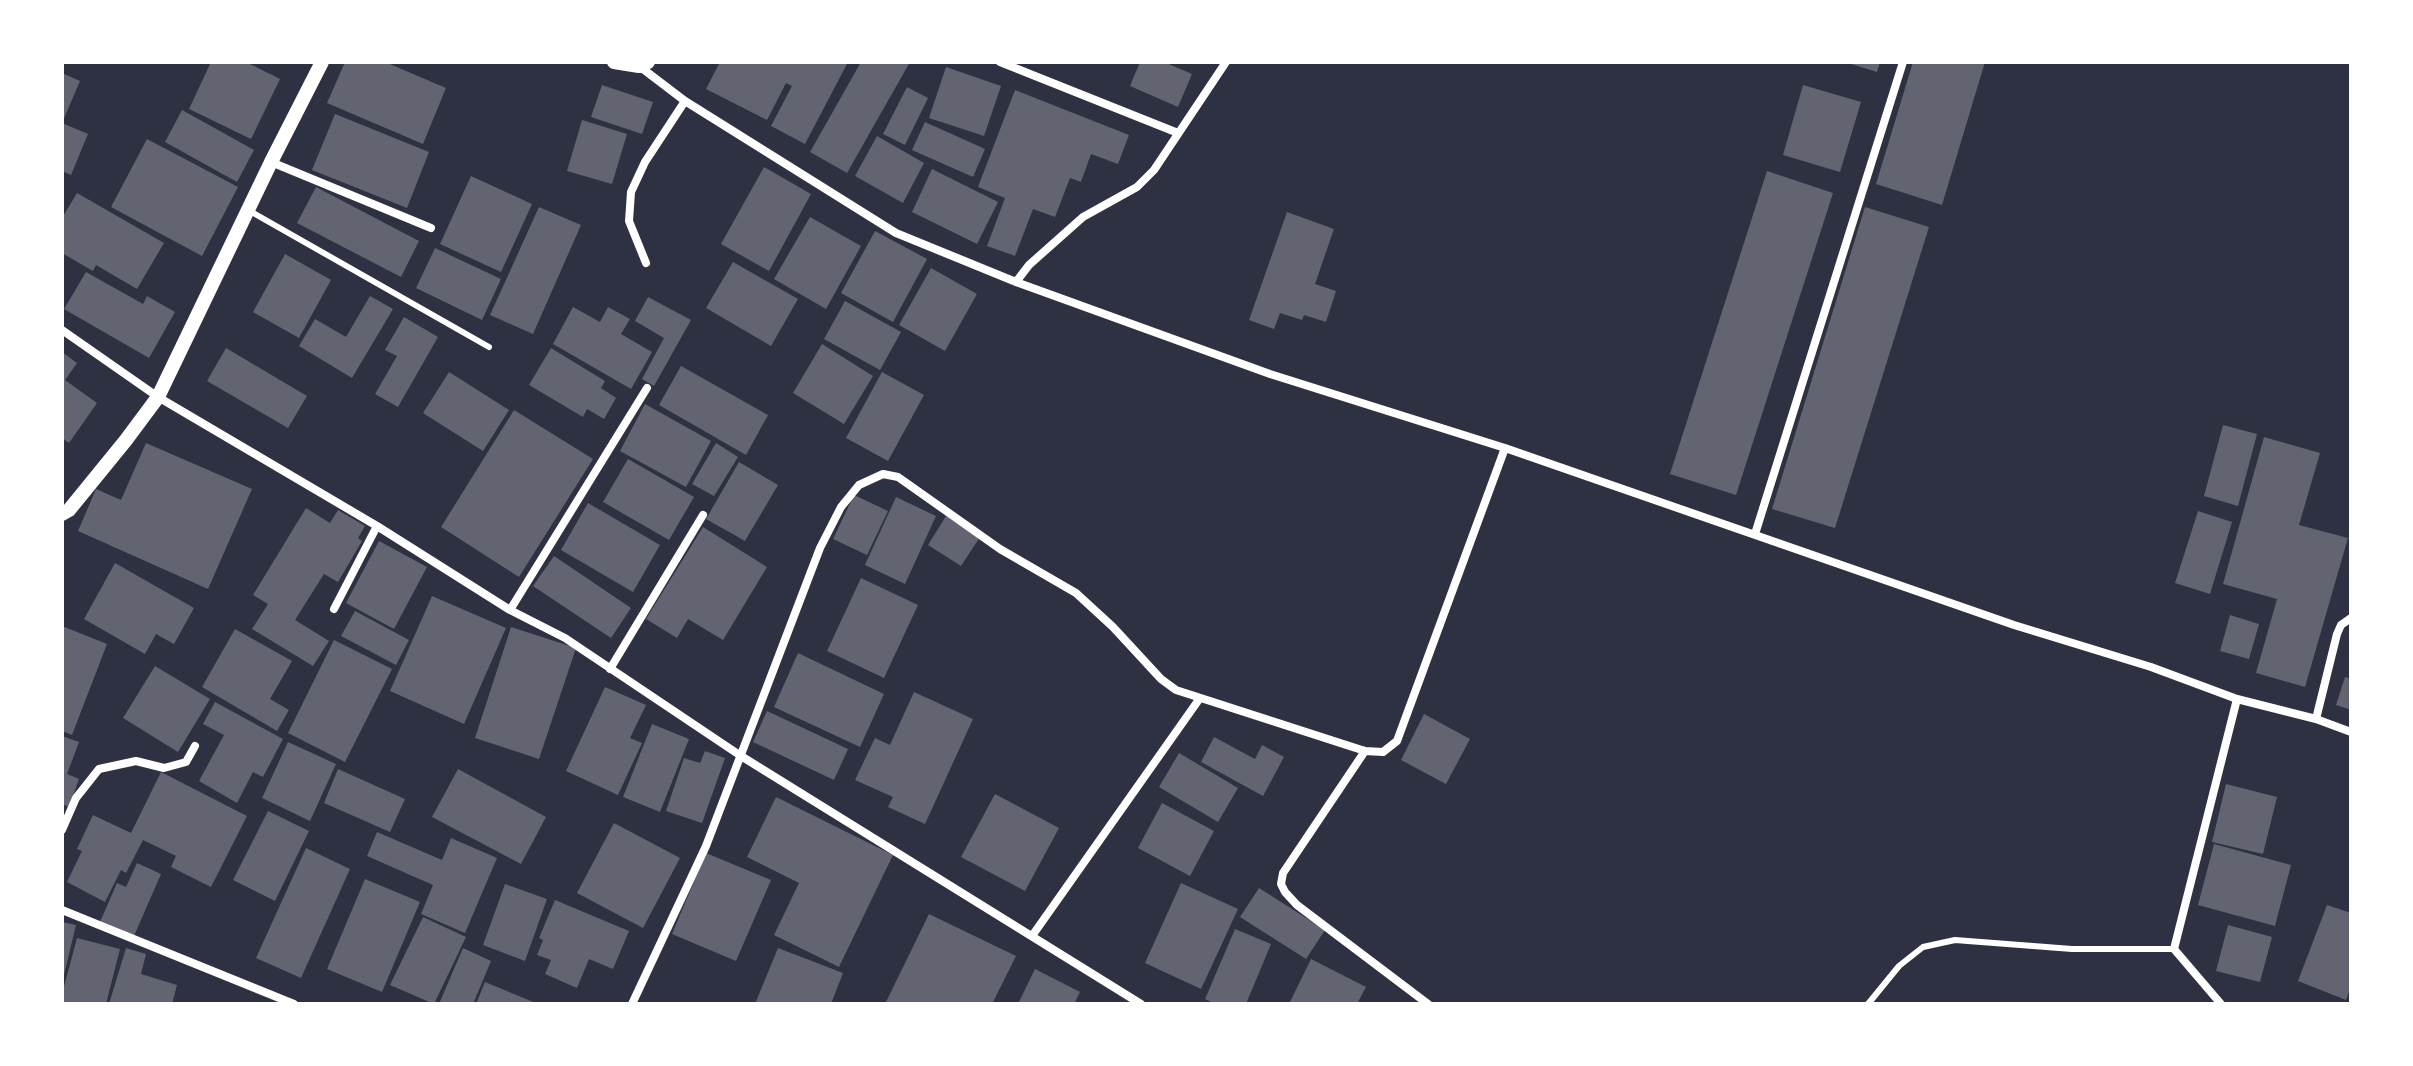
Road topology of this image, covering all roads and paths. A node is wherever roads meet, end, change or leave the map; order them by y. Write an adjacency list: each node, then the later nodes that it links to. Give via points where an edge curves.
1 (322, 62): 9 (street)
2 (614, 62): 6 (street)
3 (1000, 62): 8 (street)
4 (1226, 62): 8 (street)
5 (1903, 62): 22 (street)
6 (643, 64): 7 (street)
7 (685, 101): 12 (street, via 631,192 629,221); 13 (street, via 896,233)
8 (1178, 133): 13 (street, via 1137,187 1083,217)
9 (271, 162): 10 (street); 11 (street)
10 (248, 210): 15 (lane); 17 (street)
11 (431, 228)
12 (646, 263)
13 (1016, 282): 18 (street, via 1270,374)
14 (62, 330): 17 (street)
15 (489, 347)
16 (647, 388): 24 (street)
17 (158, 397): 19 (street); 21 (street)
18 (1505, 448): 22 (street); 32 (street, via 1397,741 1383,752)
19 (62, 514)
20 (703, 515): 26 (street)
21 (377, 526): 23 (street); 24 (street)
22 (1755, 534): 28 (street)
23 (334, 609)
24 (510, 610): 26 (street)
25 (2351, 618): 29 (street, via 2337,634)
26 (610, 669): 33 (street)
27 (1200, 698): 32 (street); 33 (street, via 1161,679 1076,593 1000,549 898,477 883,474 859,485 820,548); 36 (street)
28 (2237, 699): 29 (street); 37 (street)
29 (2316, 719): 30 (street)
30 (2351, 732)
31 (195, 746): 34 (street, via 186,762 164,768 136,761 99,769 76,798)
32 (1365, 751): 42 (street, via 1283,873 1281,884 1297,905)
33 (741, 756): 36 (street); 40 (street, via 706,846)
34 (62, 830)
35 (62, 910): 38 (street)
36 (1032, 936): 41 (street)
37 (2174, 949): 43 (lane, via 2072,949 1955,940 1923,947 1899,966); 44 (street)
38 (279, 1002): 39 (street)
39 (294, 1004)
40 (632, 1004)
41 (1141, 1004)
42 (1428, 1004)
43 (1868, 1004)
44 (2221, 1004)

